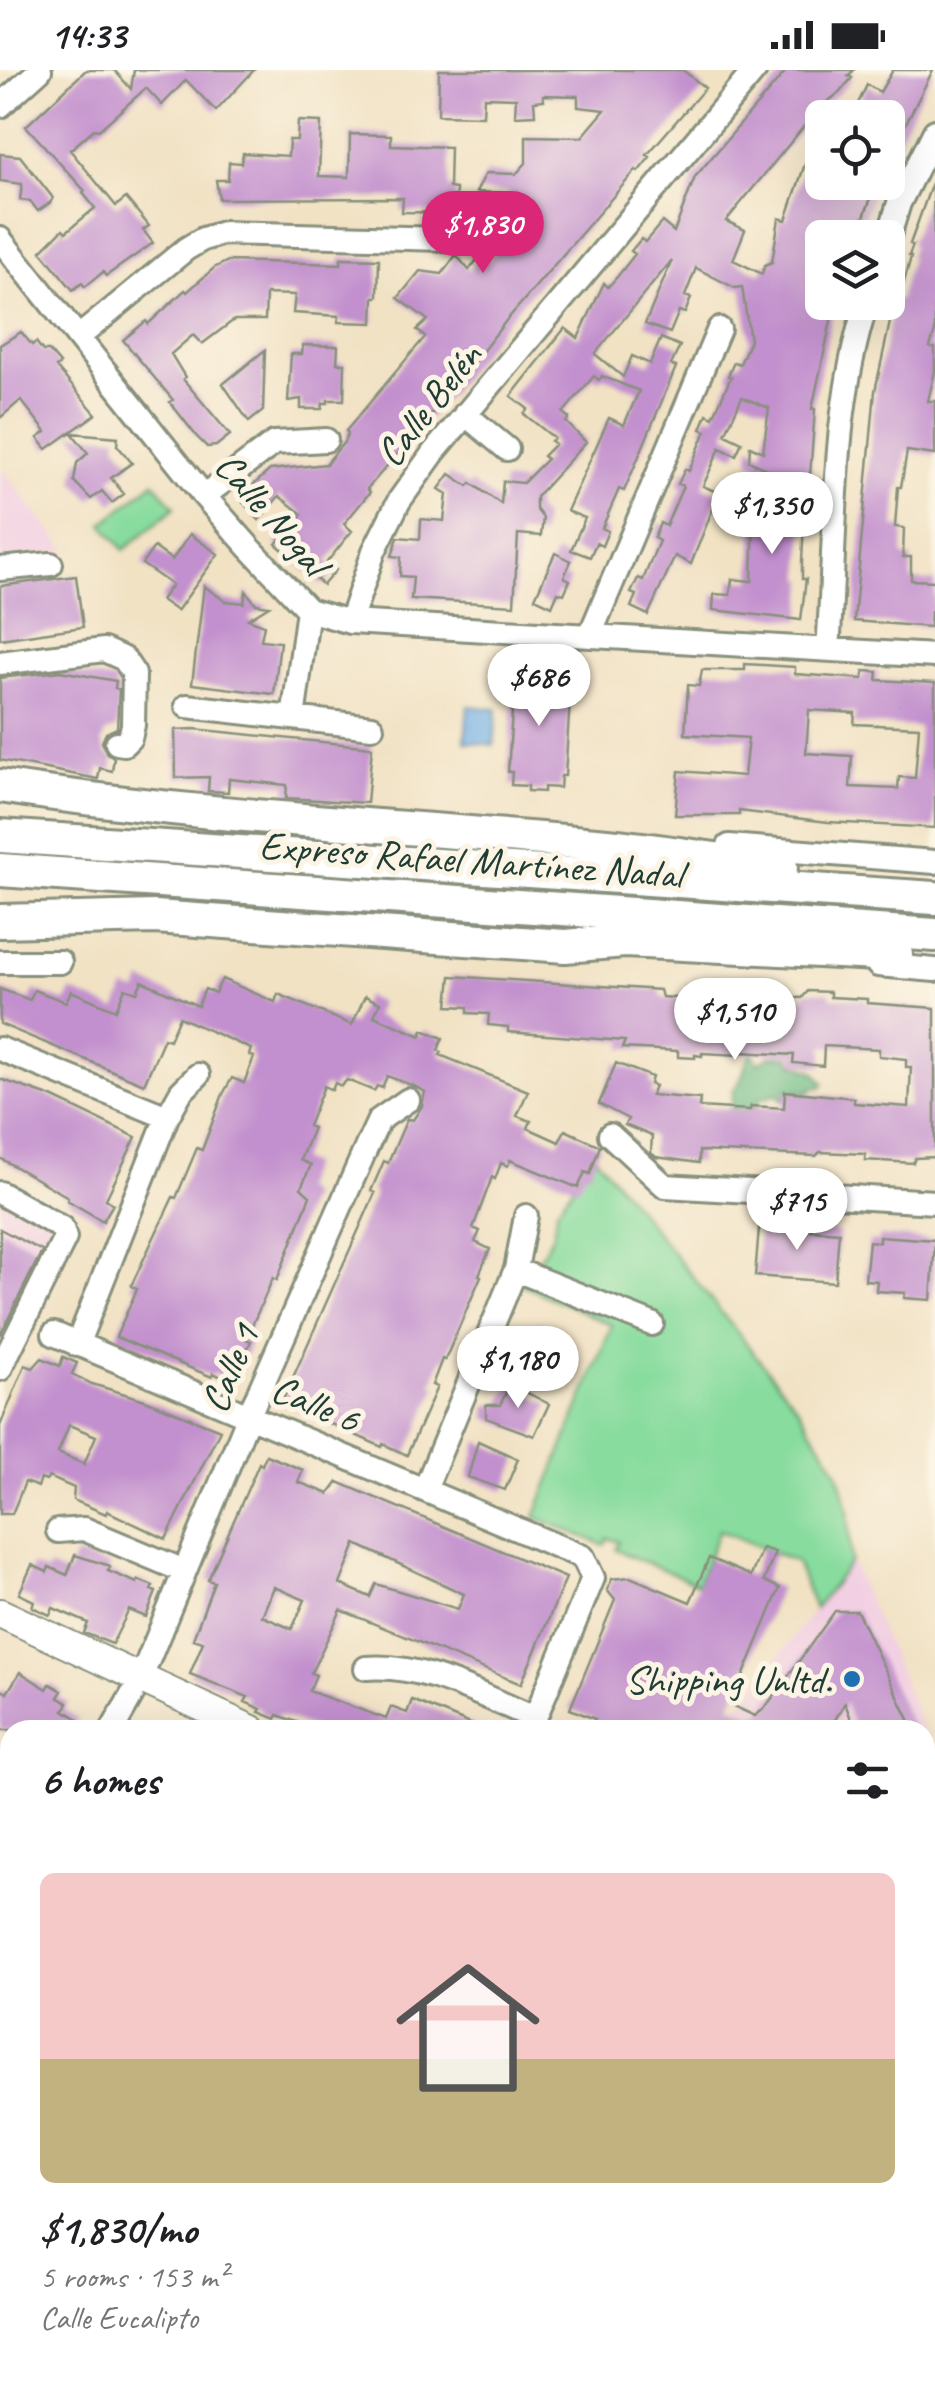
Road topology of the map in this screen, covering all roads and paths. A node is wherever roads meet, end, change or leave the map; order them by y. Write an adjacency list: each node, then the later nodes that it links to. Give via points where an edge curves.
1 (40, 70): 3 (street)
2 (755, 70): 11 (street, Calle Belén)
3 (0, 106)
4 (935, 130): 5 (street)
5 (894, 220)
6 (0, 239): 10 (street, Calle Nogal)
7 (480, 240): 10 (street, via 223,233 202,238)
8 (862, 320): 20 (street, via 839,446)
9 (719, 330): 19 (street)
10 (80, 336): 14 (street, Calle Nogal)
11 (465, 414): 13 (street); 18 (street, Calle Belén, via 399,501)
12 (326, 440): 14 (street, via 274,442)
13 (507, 449)
14 (204, 496): 17 (street, Calle Nogal)
15 (51, 564): 16 (street)
16 (0, 569)
17 (308, 610): 18 (street, Calle Nogal); 24 (street)
18 (350, 622): 19 (street, Calle Nogal)
19 (590, 634): 20 (street, Calle Nogal)
20 (828, 650): 21 (street, Calle Nogal)
21 (935, 656)
22 (0, 663): 26 (street, via 104,650 124,659 134,674 134,724 130,738)
23 (186, 706): 24 (street)
24 (293, 718): 25 (street)
25 (372, 727)
26 (117, 744)
27 (0, 786): 28 (highway)
28 (65, 796): 29 (highway); 31 (highway)
29 (0, 810)
30 (0, 836): 32 (highway, Expreso Rafael Martínez Nadal)
31 (610, 846): 33 (street, via 681,842); 35 (highway, via 828,872)
32 (148, 862): 34 (highway, Expreso Rafael Martínez Nadal); 35 (highway, Expreso Rafael Martínez Nadal); 39 (highway, Expreso Rafael Martínez Nadal)
33 (935, 862)
34 (0, 870)
35 (921, 897)
36 (0, 898): 37 (highway)
37 (52, 920): 38 (highway); 40 (highway, via 154,918)
38 (0, 921)
39 (935, 935)
40 (565, 946): 41 (highway, via 625,941); 44 (street)
41 (935, 957)
42 (0, 962): 43 (street)
43 (60, 962)
44 (935, 970)
45 (0, 1050): 48 (street)
46 (198, 1075): 48 (street)
47 (408, 1100): 58 (street, Calle 1, via 379,1120)
48 (168, 1117): 56 (street)
49 (610, 1135): 51 (street, via 666,1186)
50 (0, 1193): 57 (street, via 62,1228 65,1238)
51 (935, 1202)
52 (526, 1216): 53 (street)
53 (516, 1270): 54 (street); 59 (street)
54 (652, 1324)
55 (54, 1334): 56 (street, Calle 6)
56 (77, 1345): 58 (street, Calle 6)
57 (0, 1369)
58 (250, 1415): 59 (street, Calle 6); 61 (street, Calle 1)
59 (424, 1489): 70 (street, Calle 6, via 583,1557 593,1578)
60 (58, 1530): 61 (street, via 84,1529)
61 (184, 1570): 65 (street, Calle 1)
62 (0, 1613): 65 (main road)
63 (0, 1634): 65 (main road)
64 (366, 1668): 69 (street, via 420,1672)
65 (136, 1688): 66 (street, Calle 1); 67 (main road); 68 (main road)
66 (118, 1720)
67 (193, 1720)
68 (224, 1720)
69 (523, 1720)
70 (534, 1720)

